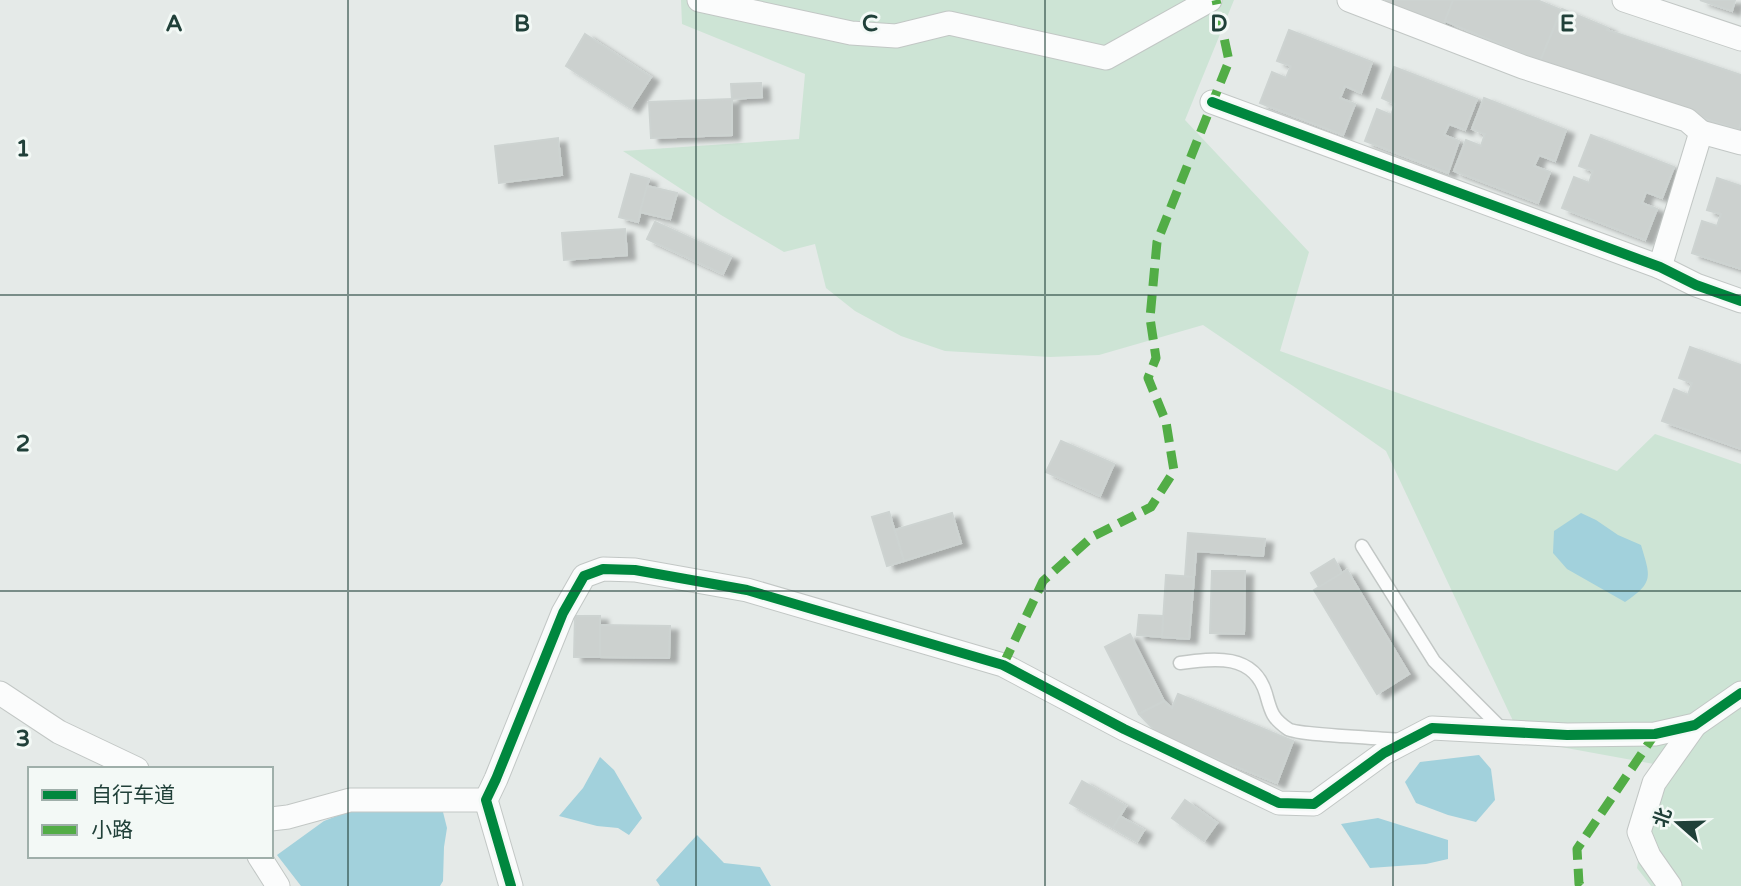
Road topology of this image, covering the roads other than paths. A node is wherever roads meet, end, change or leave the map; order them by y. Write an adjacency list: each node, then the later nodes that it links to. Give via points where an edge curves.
1 (699, 0): 2 (street, via 851,33 896,36 949,23 1106,58)
2 (1210, 0)
3 (1349, 0): 7 (street, via 1523,67 1687,120)
4 (1623, 0): 5 (street)
5 (1741, 39)
6 (1212, 102): 9 (street)
7 (1701, 132): 8 (street); 9 (street)
8 (1741, 143)
9 (1660, 267): 10 (street)
10 (1741, 301)
11 (1362, 546): 16 (lane, via 1434,661)
12 (1180, 663): 17 (lane, via 1232,660 1255,672 1271,714 1290,731)
13 (0, 693): 18 (street, via 59,732)
14 (1741, 693): 15 (street)
15 (1695, 725): 16 (street, via 1655,734); 24 (street, via 1654,783 1639,832)
16 (1505, 732): 17 (street, via 1432,728)
17 (1409, 740): 19 (street, via 1314,804 1279,803 1003,665 747,590 635,570 603,569 584,576 563,613)
18 (133, 767)
19 (486, 800): 20 (street, via 350,800); 23 (street)
20 (273, 819)
21 (260, 858): 22 (street)
22 (278, 886)
23 (511, 886)
24 (1670, 886)

